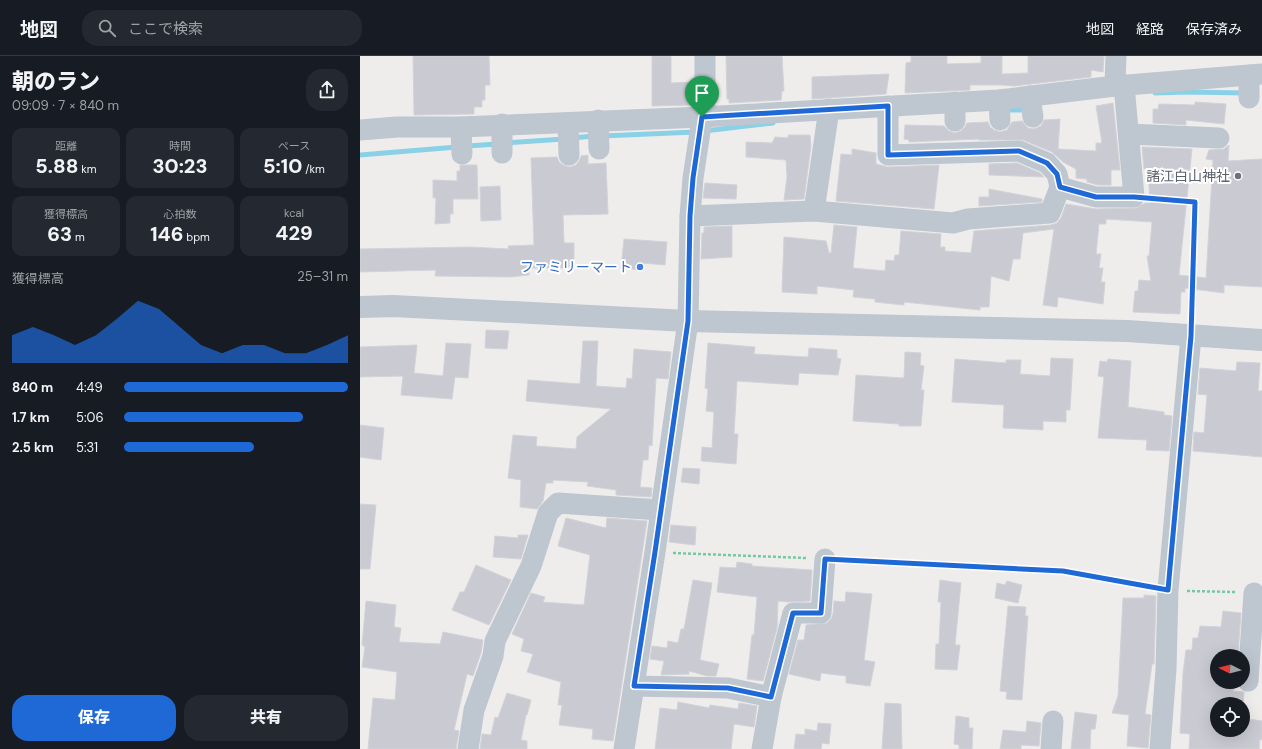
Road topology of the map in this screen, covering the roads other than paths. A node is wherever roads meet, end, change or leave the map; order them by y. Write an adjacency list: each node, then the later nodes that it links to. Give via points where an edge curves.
1 (705, 56): 11 (street, via 705,99)
2 (1116, 56): 4 (street)
3 (1256, 74): 4 (street); 6 (street)
4 (1122, 91): 5 (street); 15 (street)
5 (1030, 96): 7 (street, via 1000,110 921,110); 9 (street)
6 (1249, 98)
7 (888, 114): 8 (street); 20 (street, via 888,155 1019,151 1047,163 1057,174)
8 (828, 116): 11 (street); 21 (street)
9 (1033, 117)
10 (598, 124): 11 (street); 12 (street); 17 (street)
11 (701, 126): 22 (street)
12 (568, 127): 14 (street, via 502,137); 19 (street)
13 (360, 130): 14 (street, via 397,127)
14 (461, 130): 18 (street)
15 (1129, 134): 16 (street); 20 (street, via 1134,197 1096,197)
16 (1219, 138)
17 (599, 149)
18 (462, 154)
19 (569, 155)
20 (1060, 187): 21 (street, via 1050,213 968,219 953,224)
21 (814, 211): 22 (street)
22 (690, 216): 24 (street)
23 (360, 307): 24 (street, via 393,306)
24 (688, 321): 25 (street, via 1127,331); 27 (street)
25 (1191, 336): 26 (street); 38 (street, via 1168,590)
26 (1262, 340)
27 (660, 510): 31 (street); 34 (street, via 558,503 548,513 531,566 495,641 493,656 474,710)
28 (825, 559): 32 (street, via 821,613 793,613)
29 (1254, 593): 30 (street)
30 (1250, 652)
31 (634, 686): 32 (street, via 728,688); 35 (street)
32 (771, 697): 36 (street)
33 (1053, 721): 37 (street)
34 (468, 749)
35 (624, 749)
36 (762, 749)
37 (1051, 749)
38 (1160, 749)

